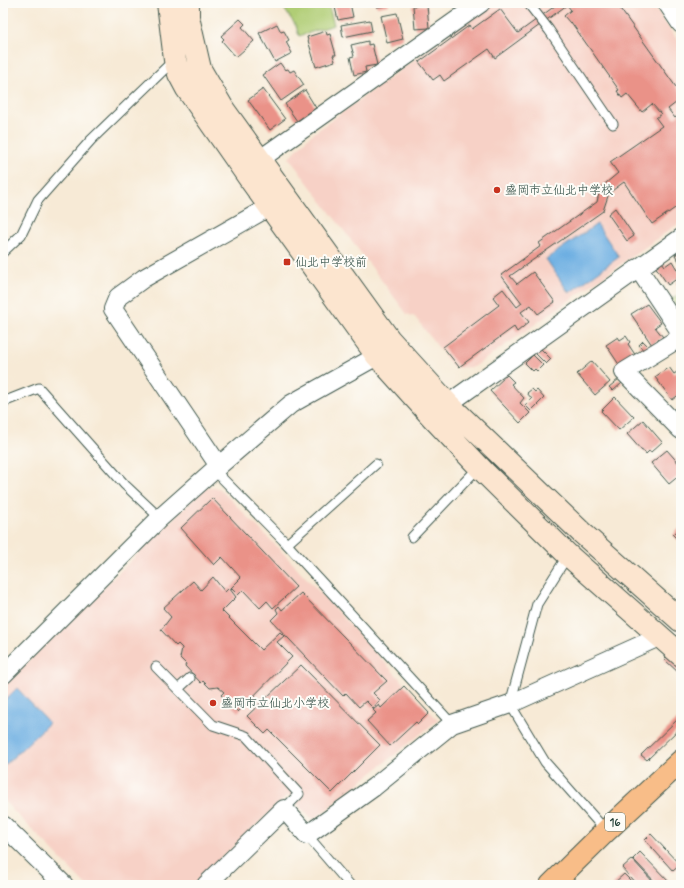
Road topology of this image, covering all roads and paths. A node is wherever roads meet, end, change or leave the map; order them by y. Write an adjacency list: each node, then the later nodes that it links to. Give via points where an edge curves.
1 (168, 3): 7 (street)
2 (188, 3): 9 (street, via 188,17 200,69 224,110)
3 (480, 3): 9 (street)
4 (528, 3): 8 (lane)
5 (667, 3): 6 (street)
6 (681, 24)
7 (175, 60): 10 (street, via 187,89); 12 (lane, via 91,140 38,200 21,235)
8 (613, 124)
9 (259, 160): 18 (street, via 389,339)
10 (269, 207): 16 (street); 22 (street, via 144,278 118,297 113,309)
11 (681, 238): 13 (street)
12 (3, 252)
13 (638, 268): 14 (street); 18 (street)
14 (681, 333)
15 (681, 337): 19 (street, via 624,372)
16 (377, 356): 21 (street); 22 (street, via 291,404)
17 (3, 402): 23 (lane, via 39,388 125,485)
18 (448, 404): 27 (street, via 581,532)
19 (681, 430)
20 (376, 464): 25 (lane)
21 (480, 467): 24 (lane); 26 (street)
22 (216, 468): 23 (street); 25 (lane)
23 (160, 518): 31 (street)
24 (412, 537)
25 (287, 544): 35 (lane)
26 (568, 555): 28 (street); 34 (lane, via 537,604)
27 (681, 621)
28 (661, 636): 29 (street); 34 (street)
29 (681, 655)
30 (156, 668): 33 (lane)
31 (3, 675)
32 (190, 678): 33 (lane)
33 (178, 689): 37 (lane, via 213,725 246,736 299,794)
34 (510, 704): 35 (street); 39 (lane, via 545,762)
35 (452, 724): 40 (street, via 374,787)
36 (681, 761): 39 (main road, 16)
37 (284, 809): 40 (street); 42 (street)
38 (3, 825): 41 (street)
39 (606, 831): 44 (main road, 16)
40 (307, 835): 43 (lane)
41 (64, 885)
42 (206, 885)
43 (350, 885)
44 (550, 885)

